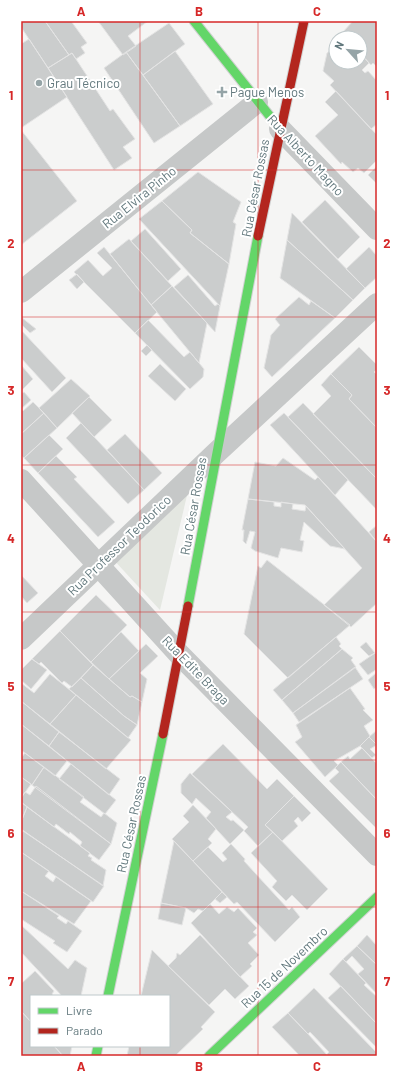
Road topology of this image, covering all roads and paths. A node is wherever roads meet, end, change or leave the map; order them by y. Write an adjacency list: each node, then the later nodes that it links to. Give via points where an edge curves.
1 (194, 21): 3 (main road, Rua Alberto Magno)
2 (304, 21): 4 (main road, Rua César Rossas)
3 (257, 102): 4 (main road, Rua Alberto Magno); 6 (street, Rua Elvira Pinho)
4 (280, 129): 5 (street, Rua Alberto Magno); 8 (main road, Rua César Rossas)
5 (377, 230)
6 (21, 292)
7 (377, 304): 8 (street, Rua Professor Teodorico)
8 (216, 453): 10 (street, Rua Professor Teodorico); 12 (main road, Rua César Rossas)
9 (21, 480): 10 (street, Rua Edite Braga)
10 (98, 565): 11 (street, Rua Professor Teodorico); 12 (street, Rua Edite Braga)
11 (21, 639)
12 (179, 654): 13 (street, Rua Edite Braga); 15 (main road, Rua César Rossas)
13 (377, 855)
14 (377, 897): 16 (main road, Rua 15 de Novembro)
15 (108, 995)
16 (209, 1056)

